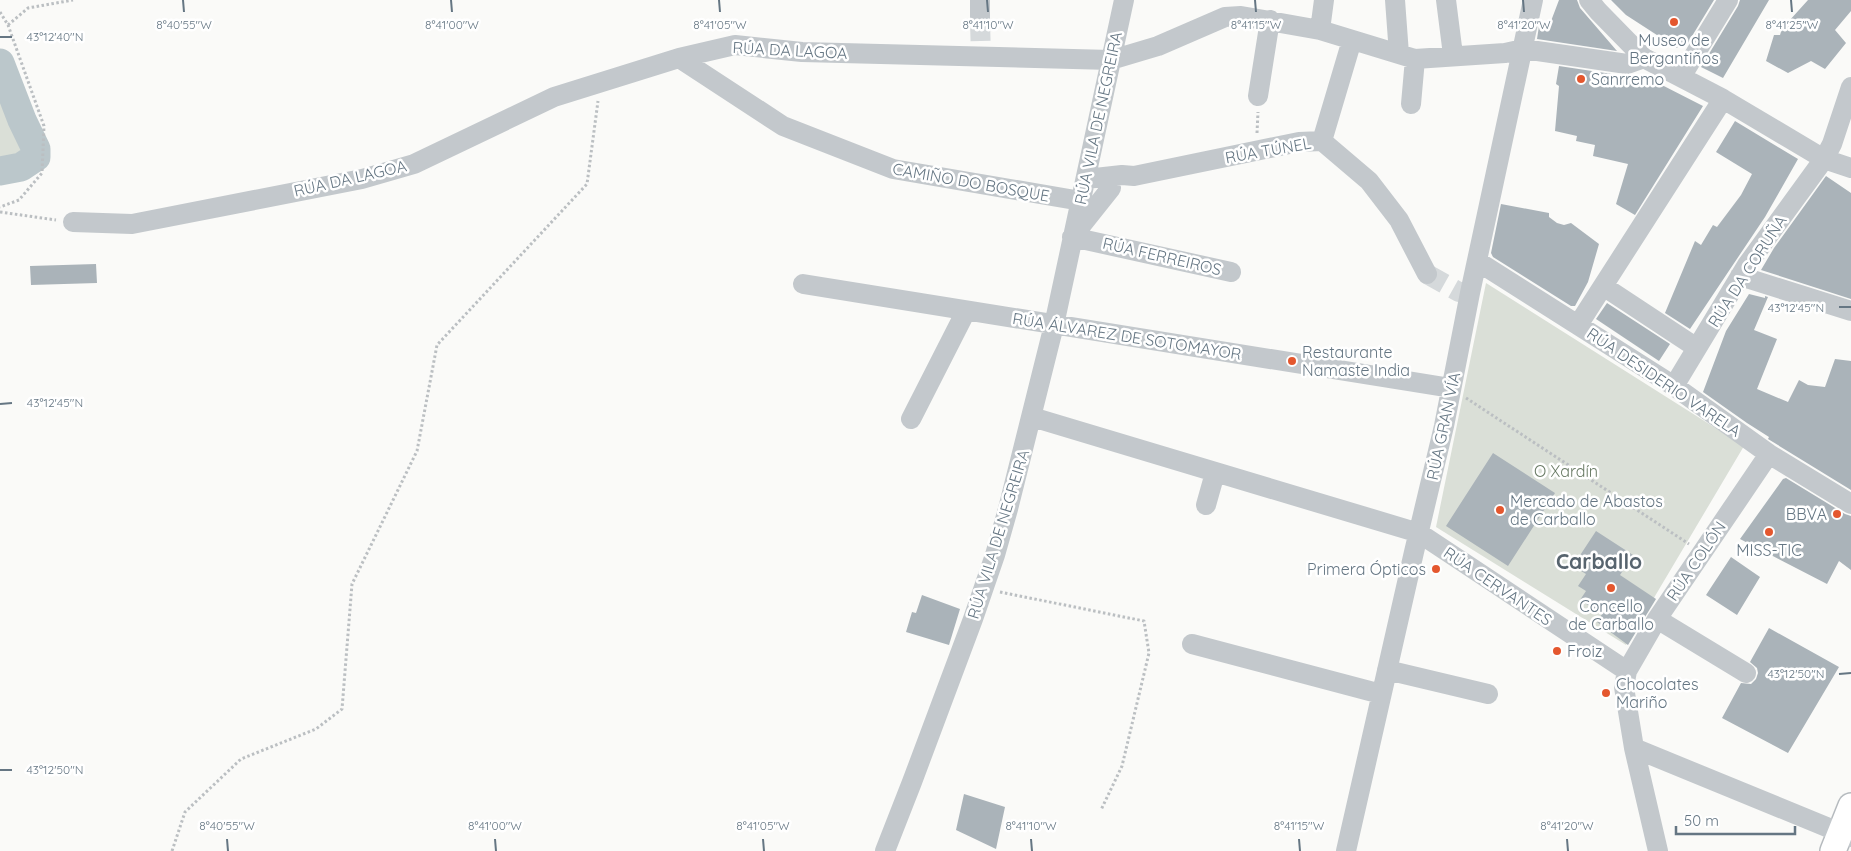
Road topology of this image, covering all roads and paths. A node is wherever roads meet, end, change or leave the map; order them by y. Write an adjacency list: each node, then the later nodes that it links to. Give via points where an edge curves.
1 (74, 0): 13 (path, via 28,8)
2 (980, 0): 11 (street)
3 (1124, 0): 21 (street, RÚA VILA DE NEGREIRA)
4 (1324, 0): 14 (street)
5 (1394, 0): 18 (street)
6 (1446, 0): 17 (street)
7 (1533, 0): 16 (street, RÚA GRAN VÍA)
8 (1728, 0): 22 (street)
9 (1593, 6): 20 (street)
10 (0, 12): 13 (path)
11 (980, 20)
12 (1270, 20): 14 (street, RÚA DA LAGOA); 21 (street, RÚA DA LAGOA, via 1225,17 1158,46); 25 (street)
13 (8, 25): 36 (path, via 44,126 42,173 19,200)
14 (1320, 30): 15 (street, RÚA DA LAGOA)
15 (1352, 40): 18 (street, RÚA DA LAGOA); 28 (street)
16 (1523, 49): 17 (street, RÚA DA LAGOA); 20 (street, RÚA DA LAGOA, via 1627,64); 41 (street, RÚA GRAN VÍA)
17 (1453, 55): 18 (street, RÚA DA LAGOA)
18 (1407, 56): 27 (street)
19 (679, 58): 21 (street, RÚA DA LAGOA, via 734,45 802,52); 23 (street, RÚA DA LAGOA); 35 (street, CAMIÑO DO BOSQUE, via 783,126 893,169)
20 (1644, 58): 22 (street)
21 (1111, 60): 29 (street, RÚA VILA DE NEGREIRA)
22 (1680, 77): 26 (street)
23 (600, 83): 38 (street, RÚA DA LAGOA, via 554,98 414,164 362,179 132,224); 74 (path, via 588,184 436,345 417,451 352,584 342,709 316,729 241,759 185,812)
24 (1851, 87): 31 (street, RÚA DA CORUÑA)
25 (1258, 96): 30 (path)
26 (1723, 99): 31 (street); 46 (street)
27 (1411, 104)
28 (1322, 141): 30 (street, RÚA TÚNEL); 43 (street, RÚA TÚNEL, via 1369,181 1399,220)
29 (1092, 151): 33 (street, via 1098,161); 35 (street, RÚA VILA DE NEGREIRA)
30 (1256, 151): 33 (street, RÚA TÚNEL)
31 (1824, 159): 32 (street); 34 (street, via 1836,172); 44 (street, RÚA DA CORUÑA)
32 (1851, 168)
33 (1122, 180): 35 (street, RÚA TÚNEL); 35 (street, RÚA VILA DE NEGREIRA)
34 (1851, 180)
35 (1084, 197): 39 (street, RÚA VILA DE NEGREIRA); 40 (street, RÚA FERREIROS)
36 (0, 207)
37 (0, 212): 38 (path)
38 (73, 222)
39 (1072, 237): 40 (street, RÚA FERREIROS); 49 (street, RÚA VILA DE NEGREIRA)
40 (1093, 241): 42 (street, RÚA FERREIROS)
41 (1477, 261): 50 (street, RÚA DESIDERIO VARELA); 53 (street, RÚA GRAN VÍA)
42 (1230, 272)
43 (1427, 274)
44 (1740, 276): 48 (street); 51 (street, RÚA DA CORUÑA)
45 (803, 284): 47 (street, RÚA ÁLVAREZ DE SOTOMAYOR)
46 (1604, 286): 50 (street); 51 (street)
47 (966, 311): 49 (street, RÚA ÁLVAREZ DE SOTOMAYOR); 55 (street)
48 (1851, 311)
49 (1054, 325): 53 (street, RÚA ÁLVAREZ DE SOTOMAYOR); 54 (street, RÚA VILA DE NEGREIRA)
50 (1578, 325): 52 (street, RÚA DESIDERIO VARELA)
51 (1697, 348): 52 (street, RÚA DA CORUÑA)
52 (1674, 386): 56 (street, RÚA DESIDERIO VARELA)
53 (1451, 388): 60 (street, RÚA GRAN VÍA); 61 (path)
54 (1032, 417): 57 (street, RÚA CERVANTES); 62 (street, RÚA VILA DE NEGREIRA)
55 (911, 419)
56 (1769, 454): 58 (street, RÚA DESIDERIO VARELA); 61 (street, RÚA COLÓN)
57 (1215, 472): 59 (street); 60 (street, RÚA CERVANTES)
58 (1851, 504)
59 (1206, 505)
60 (1419, 533): 65 (street, RÚA GRAN VÍA); 66 (street, RÚA CERVANTES)
61 (1702, 552): 63 (street, RÚA COLÓN)
62 (983, 589): 72 (path, via 1144,621 1149,653 1122,766); 75 (street, RÚA VILA DE NEGREIRA)
63 (1657, 619): 66 (street, RÚA COLÓN); 67 (street)
64 (1192, 644): 68 (street)
65 (1387, 670): 68 (street, RÚA GRAN VÍA); 69 (street)
66 (1627, 672): 70 (street, via 1624,687)
67 (1746, 673)
68 (1381, 694): 76 (street, RÚA GRAN VÍA)
69 (1488, 694)
70 (1634, 748): 73 (street); 77 (street)
71 (1851, 806): 73 (main road)
72 (1101, 810)
73 (1841, 840)
74 (172, 851)
75 (884, 851)
76 (1346, 851)
77 (1658, 851)

